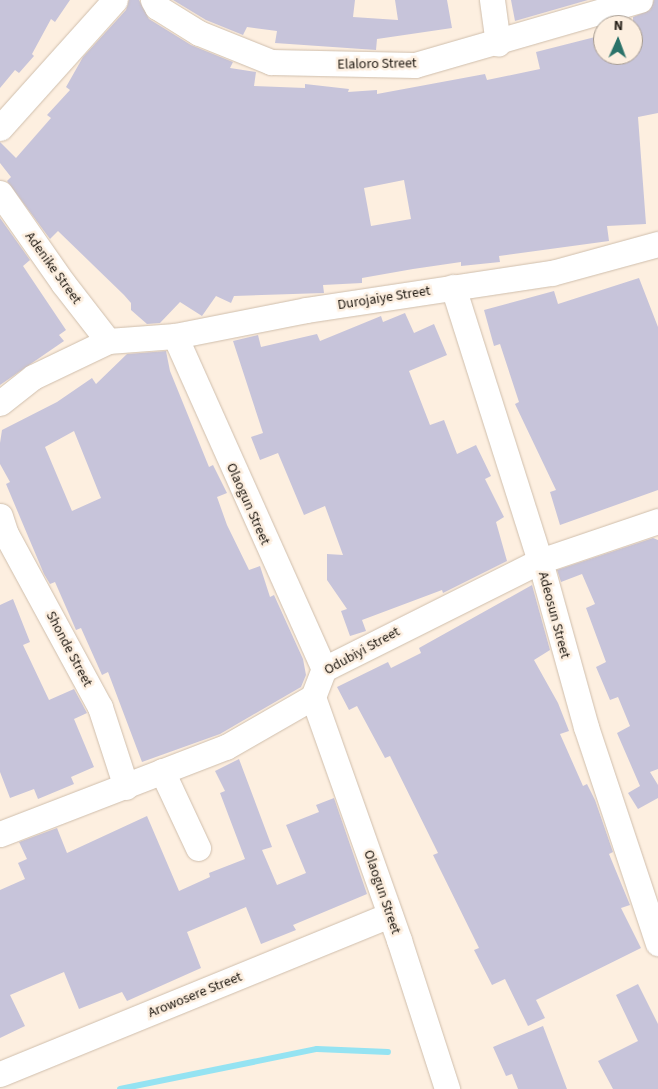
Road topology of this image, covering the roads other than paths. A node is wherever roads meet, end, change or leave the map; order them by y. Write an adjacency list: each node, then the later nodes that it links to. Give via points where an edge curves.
1 (115, 0): 6 (street)
2 (153, 0): 5 (street, Elaloro Street, via 157,7 200,33 271,62 415,65)
3 (492, 0): 5 (street)
4 (640, 0): 5 (street, Elaloro Street)
5 (498, 44)
6 (0, 128)
7 (0, 193): 11 (street, Adenike Street, via 62,283)
8 (658, 244): 9 (street, Durojaiye Street, via 552,273)
9 (453, 287): 10 (street, Durojaiye Street, via 306,310); 15 (street, Adeosun Street)
10 (174, 336): 11 (street, Durojaiye Street); 16 (street, Olaogun Street)
11 (108, 342): 12 (street, Durojaiye Street, via 33,377)
12 (0, 403)
13 (0, 516): 19 (street, Shonde Street, via 6,534 100,707)
14 (658, 521): 15 (street, Odubiyi Street)
15 (540, 560): 16 (street, Odubiyi Street); 23 (street, Adeosun Street, via 586,727)
16 (324, 669): 17 (street, Odubiyi Street)
17 (313, 697): 18 (street, via 226,747); 22 (street, Olaogun Street)
18 (162, 771): 19 (street); 21 (street)
19 (126, 787): 20 (street)
20 (0, 834)
21 (198, 848)
22 (390, 915): 24 (street, Arowosere Street); 25 (street, Olaogun Street)
23 (658, 943)
24 (0, 1074)
25 (447, 1089)

